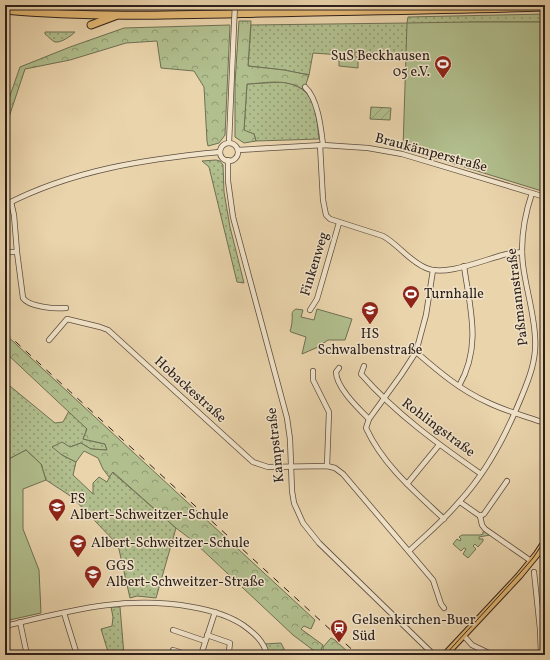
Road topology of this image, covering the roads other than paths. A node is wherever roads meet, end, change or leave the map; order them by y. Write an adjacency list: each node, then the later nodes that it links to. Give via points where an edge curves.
1 (235, 5): 7 (street, bridge)
2 (545, 7): 4 (highway)
3 (5, 10): 4 (highway)
4 (119, 15): 5 (highway)
5 (91, 25)
6 (305, 87): 8 (street, via 313,99 320,124)
7 (229, 143): 9 (street); 10 (street, via 222,146)
8 (321, 145): 9 (street, Braukämperstraße); 12 (street, Braukämperstraße, via 362,147 402,154); 16 (street, via 322,191 326,215 330,220)
9 (238, 150): 11 (street, via 234,158)
10 (220, 152): 11 (street, via 222,157); 14 (street, via 97,171 44,187)
11 (228, 160): 35 (street, Kampstraße, via 233,217 287,418)
12 (532, 193): 13 (street, Braukämperstraße); 19 (street, Paßmannstraße, via 524,221)
13 (545, 197)
14 (11, 202): 15 (street); 18 (street)
15 (5, 205)
16 (339, 222): 21 (street, via 384,236 416,262); 23 (street, Finkenweg, via 317,299)
17 (5, 252): 18 (street)
18 (16, 252): 22 (street, via 23,298 26,302)
19 (522, 252): 20 (street); 31 (street, Paßmannstraße, via 536,349 528,381)
20 (464, 266): 21 (street, via 445,271); 29 (street, via 473,343 469,365)
21 (433, 270): 25 (street, via 426,315)
22 (66, 308)
23 (310, 310)
24 (49, 340): 35 (street, Hobackestraße, via 67,319 108,330 253,462 268,466)
25 (416, 352): 29 (street); 30 (street)
26 (364, 366): 30 (street, Rohlingstraße, via 361,374)
27 (338, 368): 32 (street, via 338,381)
28 (313, 371): 36 (street, via 313,380 329,412)
29 (459, 386): 31 (street, via 486,402)
30 (384, 398): 32 (street); 34 (street, Rohlingstraße)
31 (515, 413): 33 (street); 37 (street, Paßmannstraße)
32 (368, 419): 39 (street, via 368,433 383,457)
33 (545, 423)
34 (439, 445): 37 (street, Rohlingstraße); 39 (street)
35 (290, 466): 36 (street, Hobackestraße); 64 (street, Kampstraße, via 294,503 309,532)
36 (327, 466): 44 (street, via 342,474)
37 (481, 474): 40 (street, Paßmannstraße)
38 (507, 480): 41 (street)
39 (407, 484): 42 (street)
40 (460, 502): 41 (street); 42 (street, Paßmannstraße)
41 (480, 516): 45 (street, via 485,529)
42 (444, 519): 44 (street, Paßmannstraße)
43 (545, 542): 45 (main road)
44 (409, 551): 47 (street, via 433,580)
45 (531, 561): 54 (main road)
46 (534, 572): 67 (street)
47 (444, 608)
48 (215, 612): 49 (street, via 183,605 129,602 87,607); 53 (street); 63 (street, via 236,620 249,629 265,647)
49 (64, 613): 50 (street); 59 (street)
50 (20, 622): 51 (street); 58 (street)
51 (5, 626)
52 (173, 630): 55 (street)
53 (207, 635): 55 (street); 57 (street, via 230,643)
54 (464, 636): 65 (main road); 66 (street, via 472,645)
55 (205, 641): 61 (street)
56 (173, 650): 60 (street)
57 (227, 653): 62 (street)
58 (27, 655)
59 (77, 655)
60 (188, 655)
61 (201, 655)
62 (233, 655)
63 (267, 655)
64 (434, 655)
65 (445, 655)
66 (493, 655)
67 (541, 655)

